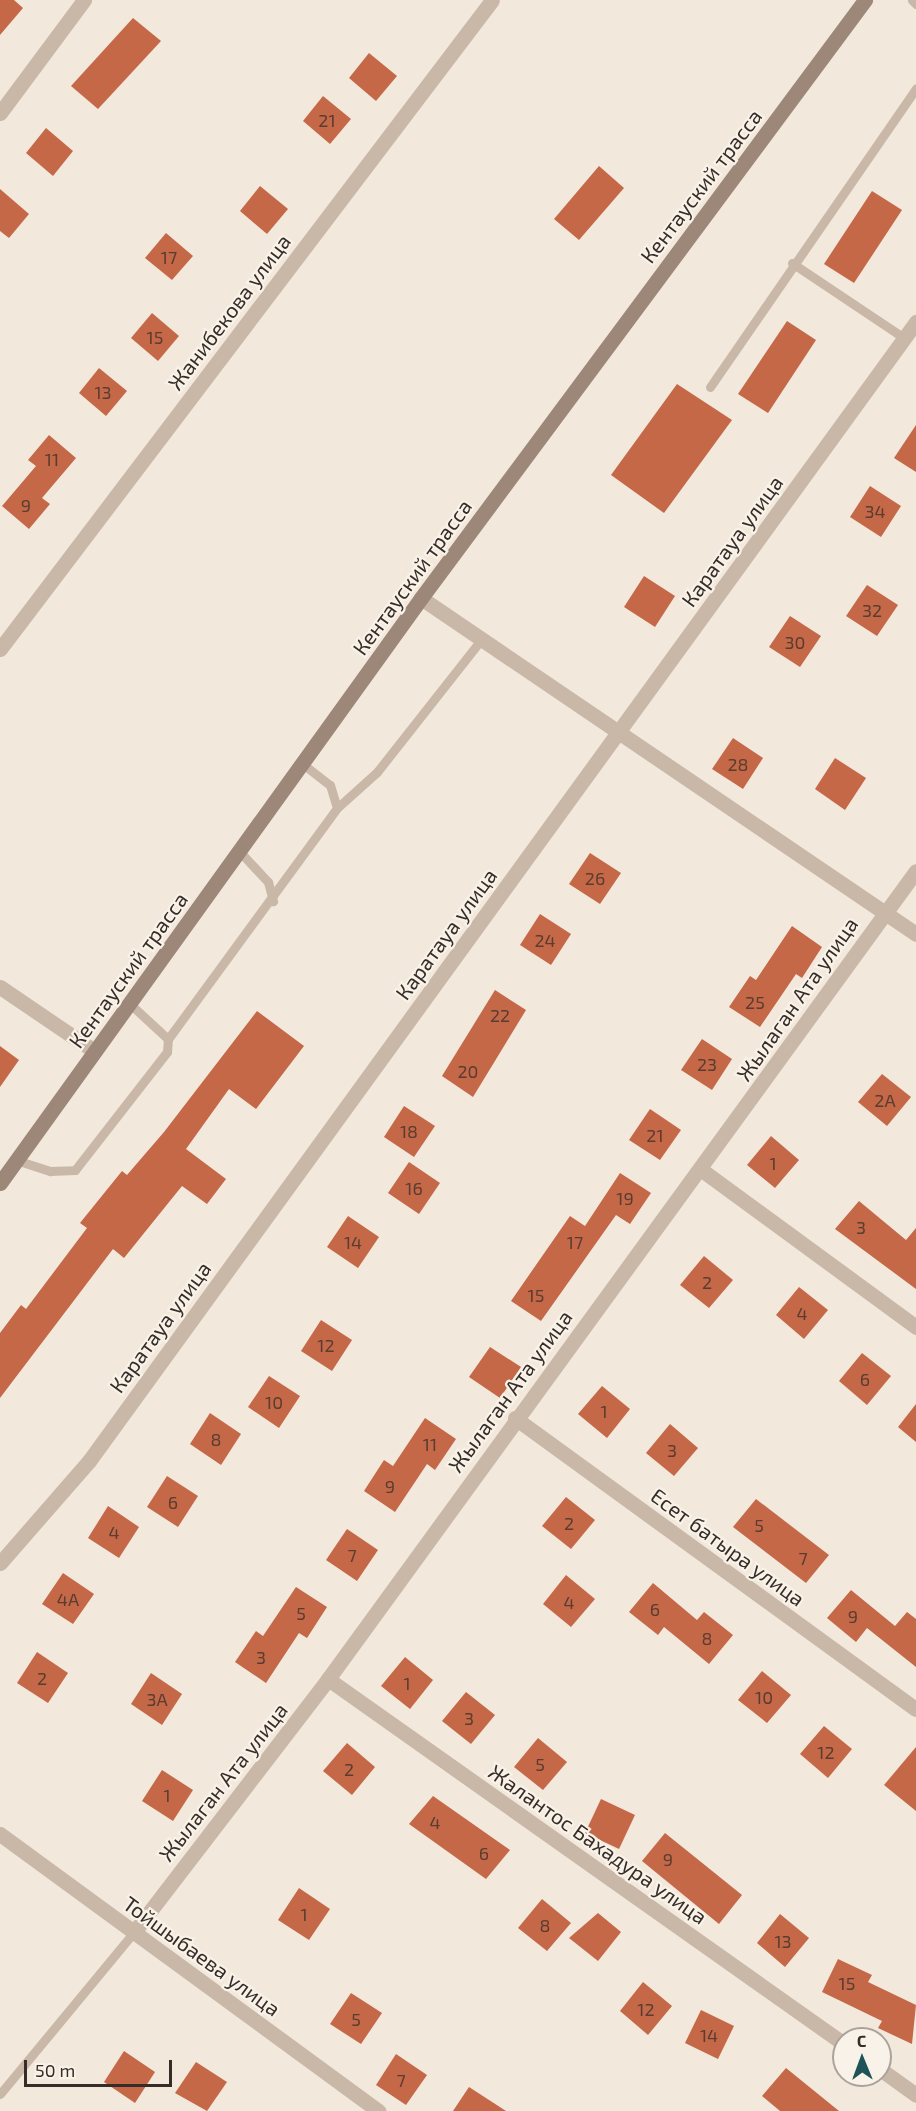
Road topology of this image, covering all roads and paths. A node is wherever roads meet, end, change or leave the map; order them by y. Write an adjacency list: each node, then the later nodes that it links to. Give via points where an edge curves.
1 (84, 0): 7 (street)
2 (492, 0): 14 (street, Жанибекова улица)
3 (865, 0): 12 (main road, Кентауский трасса)
4 (912, 0): 5 (lane)
5 (916, 4)
6 (916, 88): 8 (lane)
7 (0, 112)
8 (792, 263): 10 (lane); 11 (lane)
9 (916, 322): 10 (street, Каратауа улица)
10 (904, 338): 15 (street, Каратауа улица)
11 (710, 387)
12 (421, 598): 13 (street); 16 (main road, Кентауский трасса)
13 (480, 641): 15 (street); 17 (lane, via 377,772)
14 (0, 649)
15 (618, 734): 21 (street); 32 (street, Каратауа улица, via 89,1461)
16 (304, 765): 17 (lane, via 330,784); 18 (main road, Кентауский трасса)
17 (337, 807): 20 (lane)
18 (241, 853): 20 (lane, via 268,882); 24 (main road, Кентауский трасса)
19 (916, 871): 21 (street, Жылаган Ата улица)
20 (273, 901): 25 (lane)
21 (884, 912): 22 (street); 28 (street, Жылаган Ата улица)
22 (916, 934)
23 (0, 987): 26 (street)
24 (129, 1003): 25 (lane); 26 (main road, Кентауский трасса)
25 (168, 1039): 27 (lane, via 167,1052 75,1170 50,1171)
26 (94, 1051): 27 (main road, Кентауский трасса)
27 (16, 1160): 29 (main road, Кентауский трасса)
28 (703, 1171): 30 (street); 31 (street, Жылаган Ата улица)
29 (0, 1183)
30 (916, 1327)
31 (515, 1419): 33 (street, Жылаган Ата улица); 34 (street, Есет батыра улица)
32 (0, 1563)
33 (328, 1679): 36 (street, Жылаган Ата улица); 37 (street, Жалантос Бахадура улица)
34 (916, 1709)
35 (0, 1834): 36 (street, Тойшыбаева улица)
36 (134, 1932): 39 (lane); 41 (street, Тойшыбаева улица)
37 (832, 2036)
38 (892, 2078): 40 (street)
39 (0, 2094)
40 (916, 2095)
41 (379, 2111)

